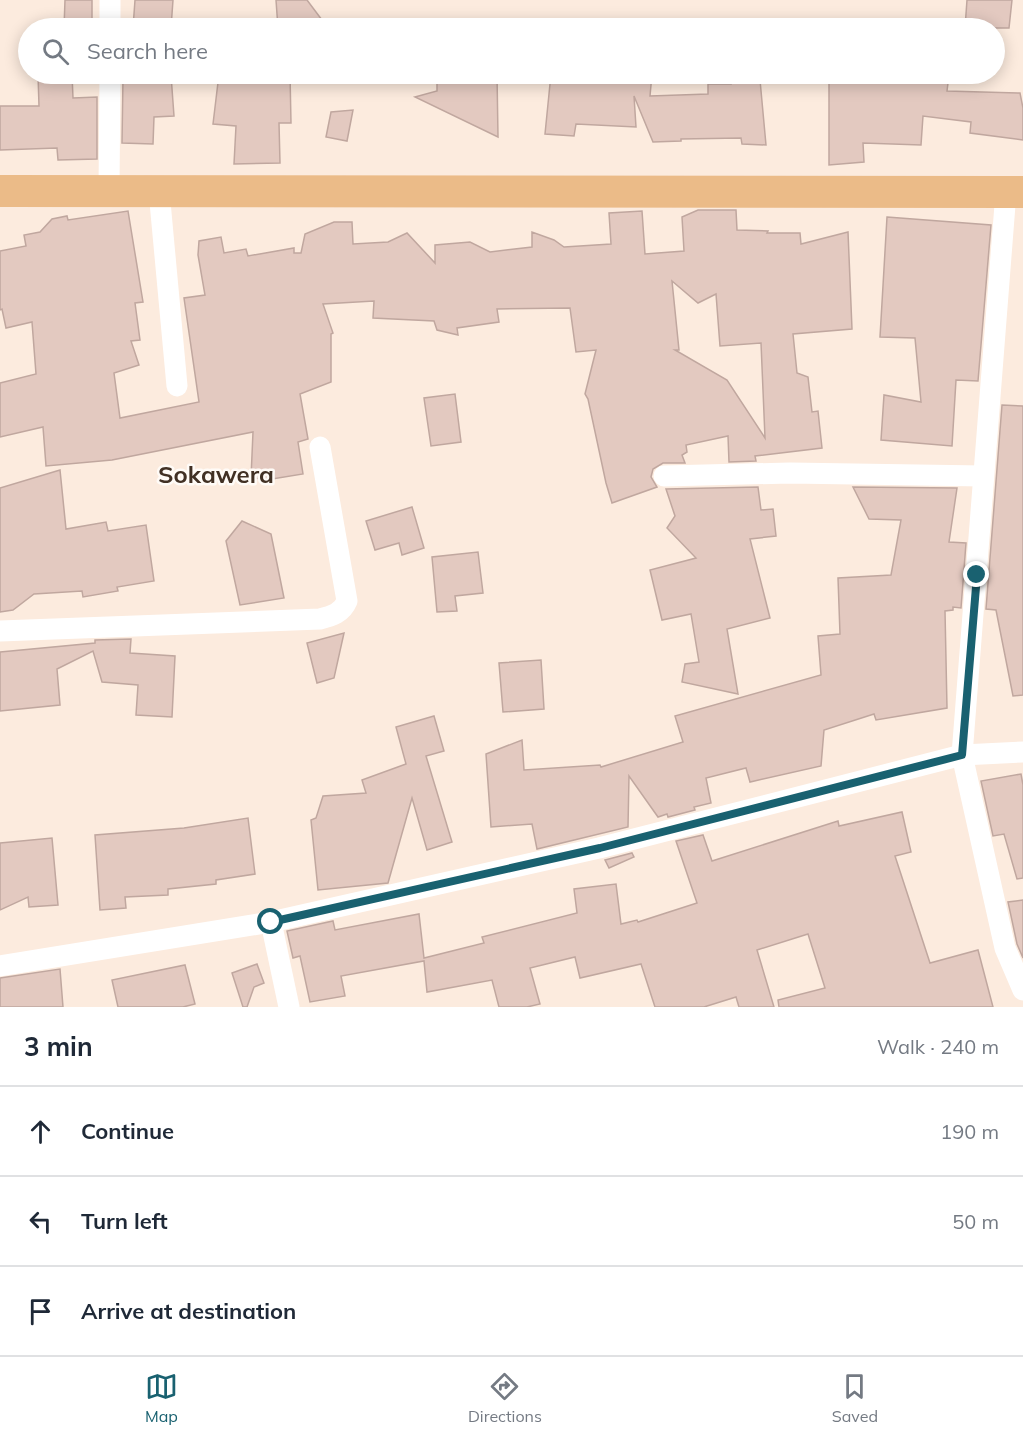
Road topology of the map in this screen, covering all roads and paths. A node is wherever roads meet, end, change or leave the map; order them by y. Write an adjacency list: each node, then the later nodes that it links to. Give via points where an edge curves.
1 (110, 0): 2 (street)
2 (110, 18)
3 (110, 84): 4 (street)
4 (109, 190): 5 (main road); 6 (main road)
5 (0, 191)
6 (159, 191): 7 (main road); 8 (street)
7 (1015, 192): 11 (street)
8 (177, 386)
9 (320, 447): 12 (street, via 346,601 344,609 332,616)
10 (664, 476): 11 (street)
11 (983, 476): 14 (street)
12 (0, 631)
13 (1023, 752): 14 (street)
14 (962, 755): 15 (street, via 600,848); 16 (street)
15 (271, 922): 17 (street); 19 (street)
16 (1014, 946): 18 (street)
17 (0, 966)
18 (1023, 990)
19 (289, 1007)

